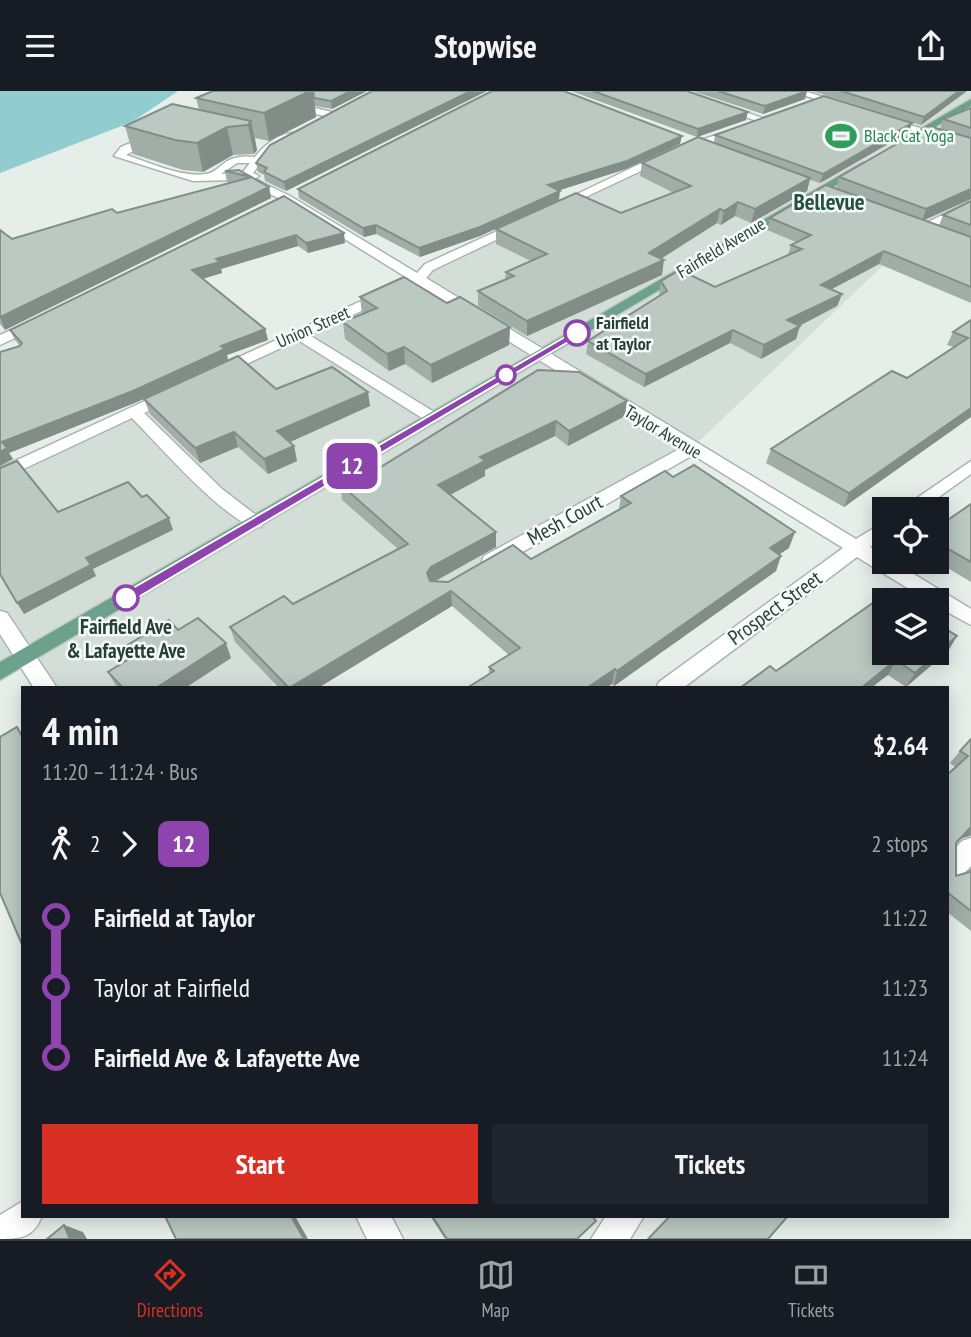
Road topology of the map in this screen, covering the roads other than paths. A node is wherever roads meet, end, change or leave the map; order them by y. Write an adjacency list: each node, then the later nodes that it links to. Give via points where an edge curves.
1 (675, 91): 12 (street)
2 (803, 92): 3 (street)
3 (823, 99): 6 (street); 8 (street)
4 (971, 102): 16 (main road, Fairfield Avenue)
5 (283, 104): 10 (street)
6 (800, 108)
7 (345, 109): 10 (street)
8 (859, 111)
9 (870, 114): 16 (street)
10 (333, 115): 13 (street)
11 (777, 117): 12 (street, Union Street)
12 (766, 121): 19 (street, Union Street)
13 (311, 125)
14 (167, 130): 25 (street, via 119,156 193,178)
15 (300, 131): 21 (street)
16 (922, 131): 20 (street); 26 (main road, Fairfield Avenue)
17 (675, 135): 19 (street)
18 (257, 144): 21 (street)
19 (700, 144): 22 (street); 30 (street, Union Street, via 673,152 429,267)
20 (971, 146)
21 (270, 147): 23 (street)
22 (712, 149)
23 (256, 160): 24 (street); 25 (street, via 235,158)
24 (247, 174): 25 (street); 30 (street, Taylor Avenue, via 247,179)
25 (212, 178)
26 (816, 188): 27 (street); 34 (main road, Fairfield Avenue)
27 (840, 197)
28 (971, 204): 29 (street, via 916,226)
29 (934, 233)
30 (417, 281): 32 (street, Union Street); 34 (street, Taylor Avenue)
31 (45, 319): 33 (street)
32 (297, 334): 35 (street, Union Street); 38 (street)
33 (0, 341)
34 (539, 356): 38 (main road, Fairfield Avenue); 39 (street, Taylor Avenue)
35 (209, 376)
36 (184, 388): 37 (street)
37 (135, 412): 41 (street); 43 (street, via 216,493)
38 (433, 418): 43 (main road, Fairfield Avenue)
39 (691, 449): 45 (street, Taylor Avenue); 46 (street, Mesh Court)
40 (971, 466): 42 (street)
41 (0, 475)
42 (927, 497)
43 (255, 523): 49 (main road, Fairfield Avenue)
44 (872, 537): 45 (street, Prospect Street)
45 (856, 548): 48 (street, Taylor Avenue); 52 (street, Prospect Street)
46 (475, 571)
47 (0, 618): 49 (street)
48 (971, 618)
49 (26, 657): 50 (main road, Fairfield Avenue); 51 (street)
50 (0, 672)
51 (45, 686)
52 (670, 686)
53 (971, 849): 54 (street)
54 (949, 872)
55 (23, 1218): 58 (street)
56 (373, 1218): 59 (street)
57 (626, 1218): 60 (street)
58 (0, 1236)
59 (386, 1239)
60 (608, 1239)

